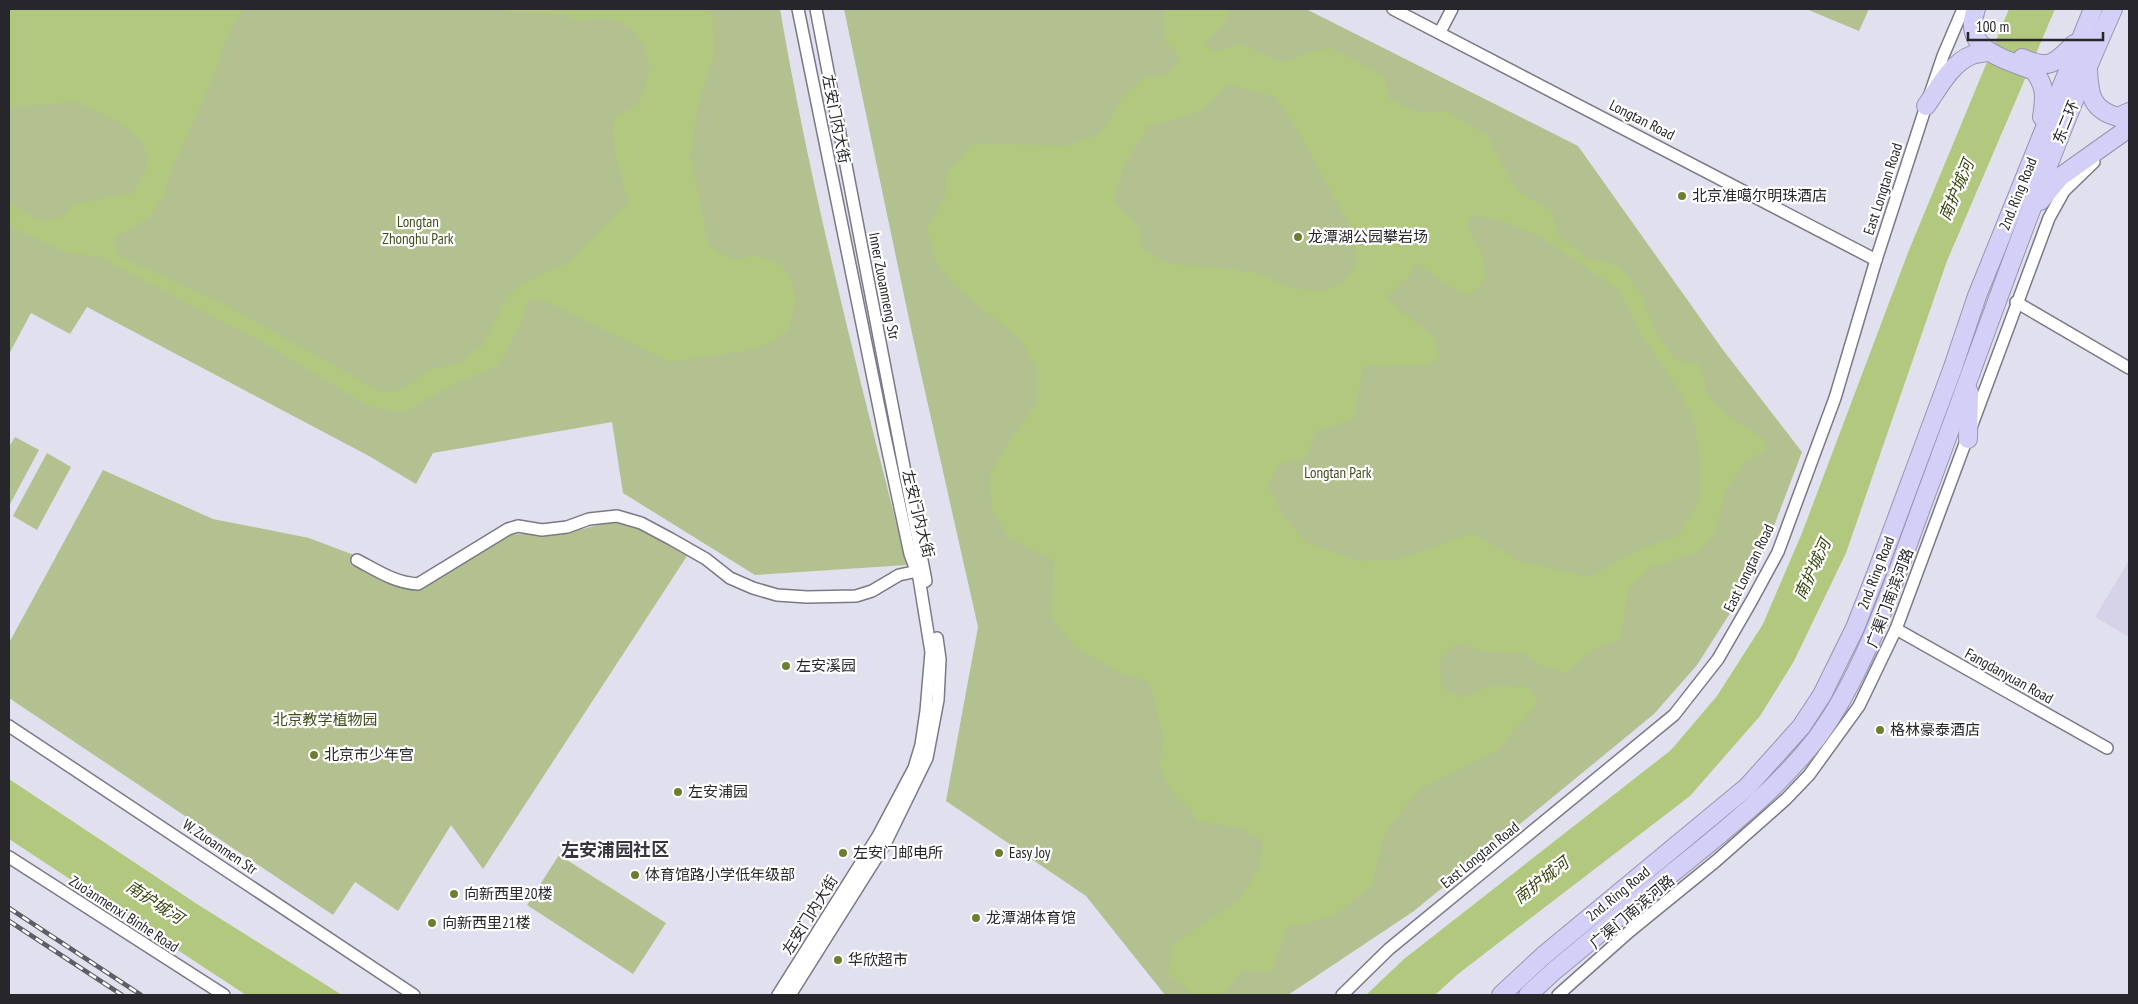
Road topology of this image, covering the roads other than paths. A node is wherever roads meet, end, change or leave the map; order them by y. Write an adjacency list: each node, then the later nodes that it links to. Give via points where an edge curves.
1 (798, 9): 27 (street, 左安门内大街, via 884,437 910,554)
2 (816, 9): 27 (street, Inner Zuoanmeng Str)
3 (1393, 9): 10 (street, Longtan Road)
4 (1452, 9): 10 (street)
5 (1963, 9): 15 (street, East Longtan Road)
6 (1976, 9): 12 (highway, via 1973,28 1977,40)
7 (1984, 9): 12 (highway, via 1981,24)
8 (2093, 9): 11 (highway)
9 (2113, 9): 13 (highway, 东二环)
10 (1440, 32): 21 (street, Longtan Road)
11 (2081, 36): 14 (highway, via 2060,59); 19 (highway, 2nd. Ring Road)
12 (1990, 48): 14 (highway); 15 (highway, via 1964,60)
13 (2088, 65): 16 (highway, via 2088,87 2093,101 2104,113 2118,117); 20 (highway, 东二环)
14 (2036, 68): 19 (highway, via 2045,92)
15 (1926, 106): 21 (street, East Longtan Road)
16 (2129, 112)
17 (2129, 128): 20 (highway, via 2060,177)
18 (2129, 134): 22 (street, 广渠门南滨河路, via 2064,191 2049,218)
19 (2041, 135): 37 (highway, 2nd. Ring Road, via 1977,296 1878,569 1822,695 1801,727 1747,787 1543,956)
20 (2028, 216): 24 (highway, 东二环)
21 (1876, 260): 36 (street, East Longtan Road, via 1835,398 1778,552 1718,659 1674,715 1389,949)
22 (2016, 302): 23 (street); 25 (street, 广渠门南滨河路)
23 (2129, 368)
24 (1970, 377): 25 (highway); 38 (highway, 2nd. Ring Road, via 1872,636 1839,705 1816,739 1760,801)
25 (1968, 439): 28 (street, 广渠门南滨河路)
26 (356, 560): 27 (street, via 393,579 418,584 508,529 518,526 542,530 617,516 641,523 671,539 706,559 730,578 777,595 856,596 872,591 899,575)
27 (921, 570): 34 (street, 左安门内大街, via 931,652 926,711 918,753 906,784 878,836); 35 (street, 左安门内大街, via 940,659 938,700 927,758 885,844)
28 (1896, 629): 30 (street, Fangdanyuan Road); 39 (street, 广渠门南滨河路, via 1858,706 1809,775 1716,861)
29 (9, 726): 33 (street, W. Zuoanmen Str)
30 (2107, 748)
31 (9, 857): 32 (street, Zuo'anmenxi Binhe Road)
32 (224, 995)
33 (414, 995)
34 (778, 995)
35 (790, 995)
36 (1342, 995)
37 (1501, 995)
38 (1528, 995)
39 (1558, 995)

